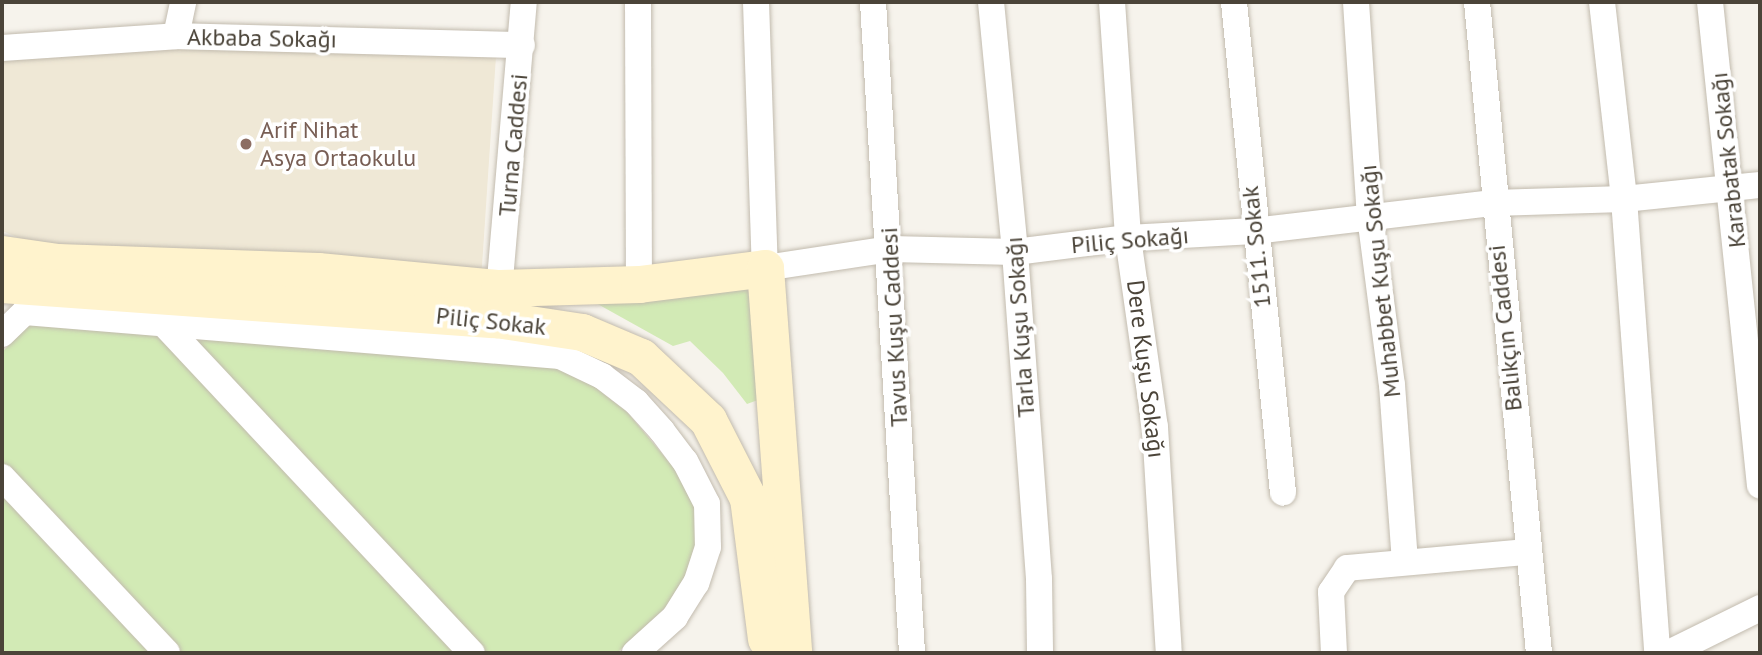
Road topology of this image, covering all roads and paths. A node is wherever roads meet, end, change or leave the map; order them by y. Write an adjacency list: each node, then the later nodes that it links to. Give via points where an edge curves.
1 (183, 2): 13 (street)
2 (524, 2): 14 (street, Turna Caddesi)
3 (638, 2): 28 (street)
4 (756, 2): 26 (street)
5 (873, 2): 23 (street, Tavus Kuşu Caddesi)
6 (991, 2): 24 (street, Tarla Kuşu Sokağı)
7 (1112, 2): 22 (street, Dere Kuşu Sokağı)
8 (1234, 2): 21 (street, 1511. Sokak)
9 (1356, 2): 20 (street, Muhabbet Kuşu Sokağı)
10 (1477, 2): 19 (street, Balıkçın Caddesi)
11 (1602, 2): 18 (street)
12 (1710, 2): 17 (street, Karabatak Sokağı)
13 (176, 36): 14 (street, Akbaba Sokağı); 15 (street, Akbaba Sokağı)
14 (522, 45): 29 (street, Turna Caddesi)
15 (2, 48)
16 (1760, 185): 17 (street, Piliç Sokağı)
17 (1731, 190): 18 (street, Piliç Sokağı); 35 (street, Karabatak Sokağı)
18 (1624, 199): 19 (street, Piliç Sokağı); 50 (street)
19 (1493, 203): 20 (street, Piliç Sokağı); 37 (street, Balıkçın Caddesi)
20 (1370, 216): 21 (street, Piliç Sokağı); 38 (street, Muhabbet Kuşu Sokağı, via 1392,385)
21 (1254, 231): 22 (street, Piliç Sokağı); 36 (street, 1511. Sokak)
22 (1128, 238): 24 (street, Piliç Sokağı); 47 (street, Dere Kuşu Sokağı, via 1155,427)
23 (890, 249): 24 (street, Piliç Sokağı); 26 (street, Piliç Sokağı); 45 (street, Tavus Kuşu Caddesi)
24 (1015, 252): 46 (street, Tarla Kuşu Sokağı, via 1039,579)
25 (2, 254): 29 (street, Piliç Sokak, via 57,262 318,271)
26 (765, 268): 28 (street, Piliç Sokağı); 44 (street)
27 (2, 284): 29 (street, Piliç Sokak)
28 (639, 284): 29 (street, Piliç Sokağı)
29 (498, 304): 32 (street, Piliç Sokak, via 641,357)
30 (163, 323): 31 (street, via 25,312); 33 (street, via 560,356 602,376); 41 (street)
31 (2, 334)
32 (684, 395): 33 (street); 43 (street, Piliç Sokak, via 708,419 748,498)
33 (654, 423): 42 (street, via 685,461 707,504 708,547 696,583 675,617)
34 (2, 477): 40 (street)
35 (1760, 485)
36 (1283, 493)
37 (1528, 552): 38 (street); 49 (street, Balıkçın Caddesi)
38 (1405, 561): 48 (street, via 1347,568 1331,592)
39 (1760, 608): 51 (street)
40 (167, 653)
41 (472, 653)
42 (635, 653)
43 (767, 653)
44 (793, 653)
45 (912, 653)
46 (1040, 653)
47 (1169, 653)
48 (1334, 653)
49 (1539, 653)
50 (1657, 653)
51 (1669, 653)

